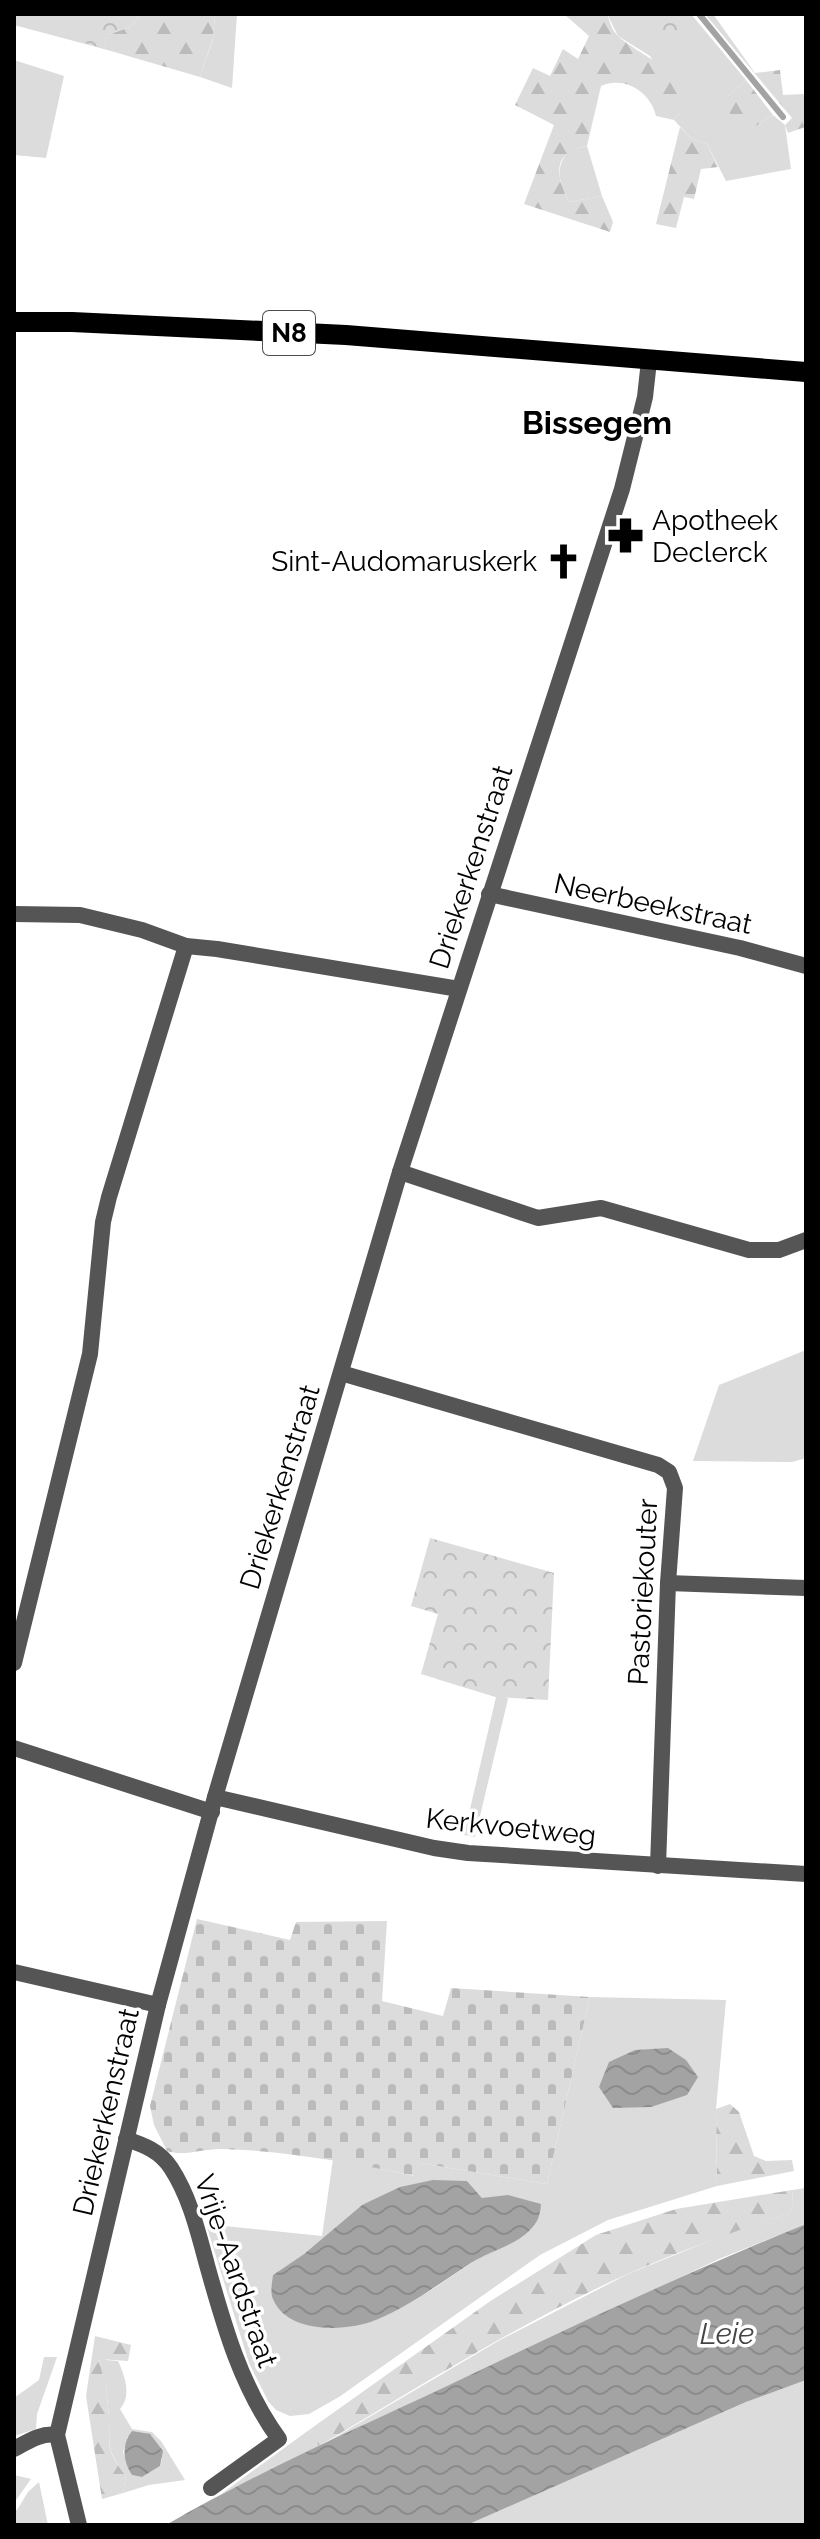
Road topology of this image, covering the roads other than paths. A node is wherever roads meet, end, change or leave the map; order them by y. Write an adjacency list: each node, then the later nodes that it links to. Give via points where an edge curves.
1 (14, 322): 2 (main road, N8, via 346,335)
2 (649, 361): 3 (main road, N8); 4 (street, Driekerkenstraat, via 625,477)
3 (806, 372)
4 (489, 894): 7 (street, Neerbeekstraat); 8 (street, Driekerkenstraat)
5 (14, 914): 6 (street, via 80,915)
6 (186, 946): 8 (street); 14 (street, via 106,1210 90,1354)
7 (806, 966)
8 (459, 989): 9 (street, Driekerkenstraat)
9 (400, 1172): 10 (street, via 538,1218 601,1208 749,1250 779,1250); 11 (street, Driekerkenstraat)
10 (806, 1240)
11 (341, 1373): 12 (street, Pastoriekouter, via 669,1472 675,1488); 16 (street, Driekerkenstraat)
12 (668, 1583): 13 (street); 17 (street, Pastoriekouter)
13 (806, 1588)
14 (14, 1663)
15 (14, 1748): 16 (street, Kerkvoetweg)
16 (213, 1805): 17 (street, Kerkvoetweg, via 468,1853); 20 (street, Driekerkenstraat)
17 (658, 1866): 18 (street, Kerkvoetweg)
18 (806, 1874)
19 (14, 1972): 20 (street)
20 (158, 2005): 21 (street, Driekerkenstraat)
21 (126, 2139): 22 (street, Driekerkenstraat); 24 (street, Vrije-Aardstraat, via 152,2148 171,2166 192,2209 229,2343 257,2406 279,2439)
22 (57, 2435): 23 (street, via 50,2433); 25 (street, Driekerkenstraat)
23 (14, 2449)
24 (211, 2488)
25 (79, 2525)

